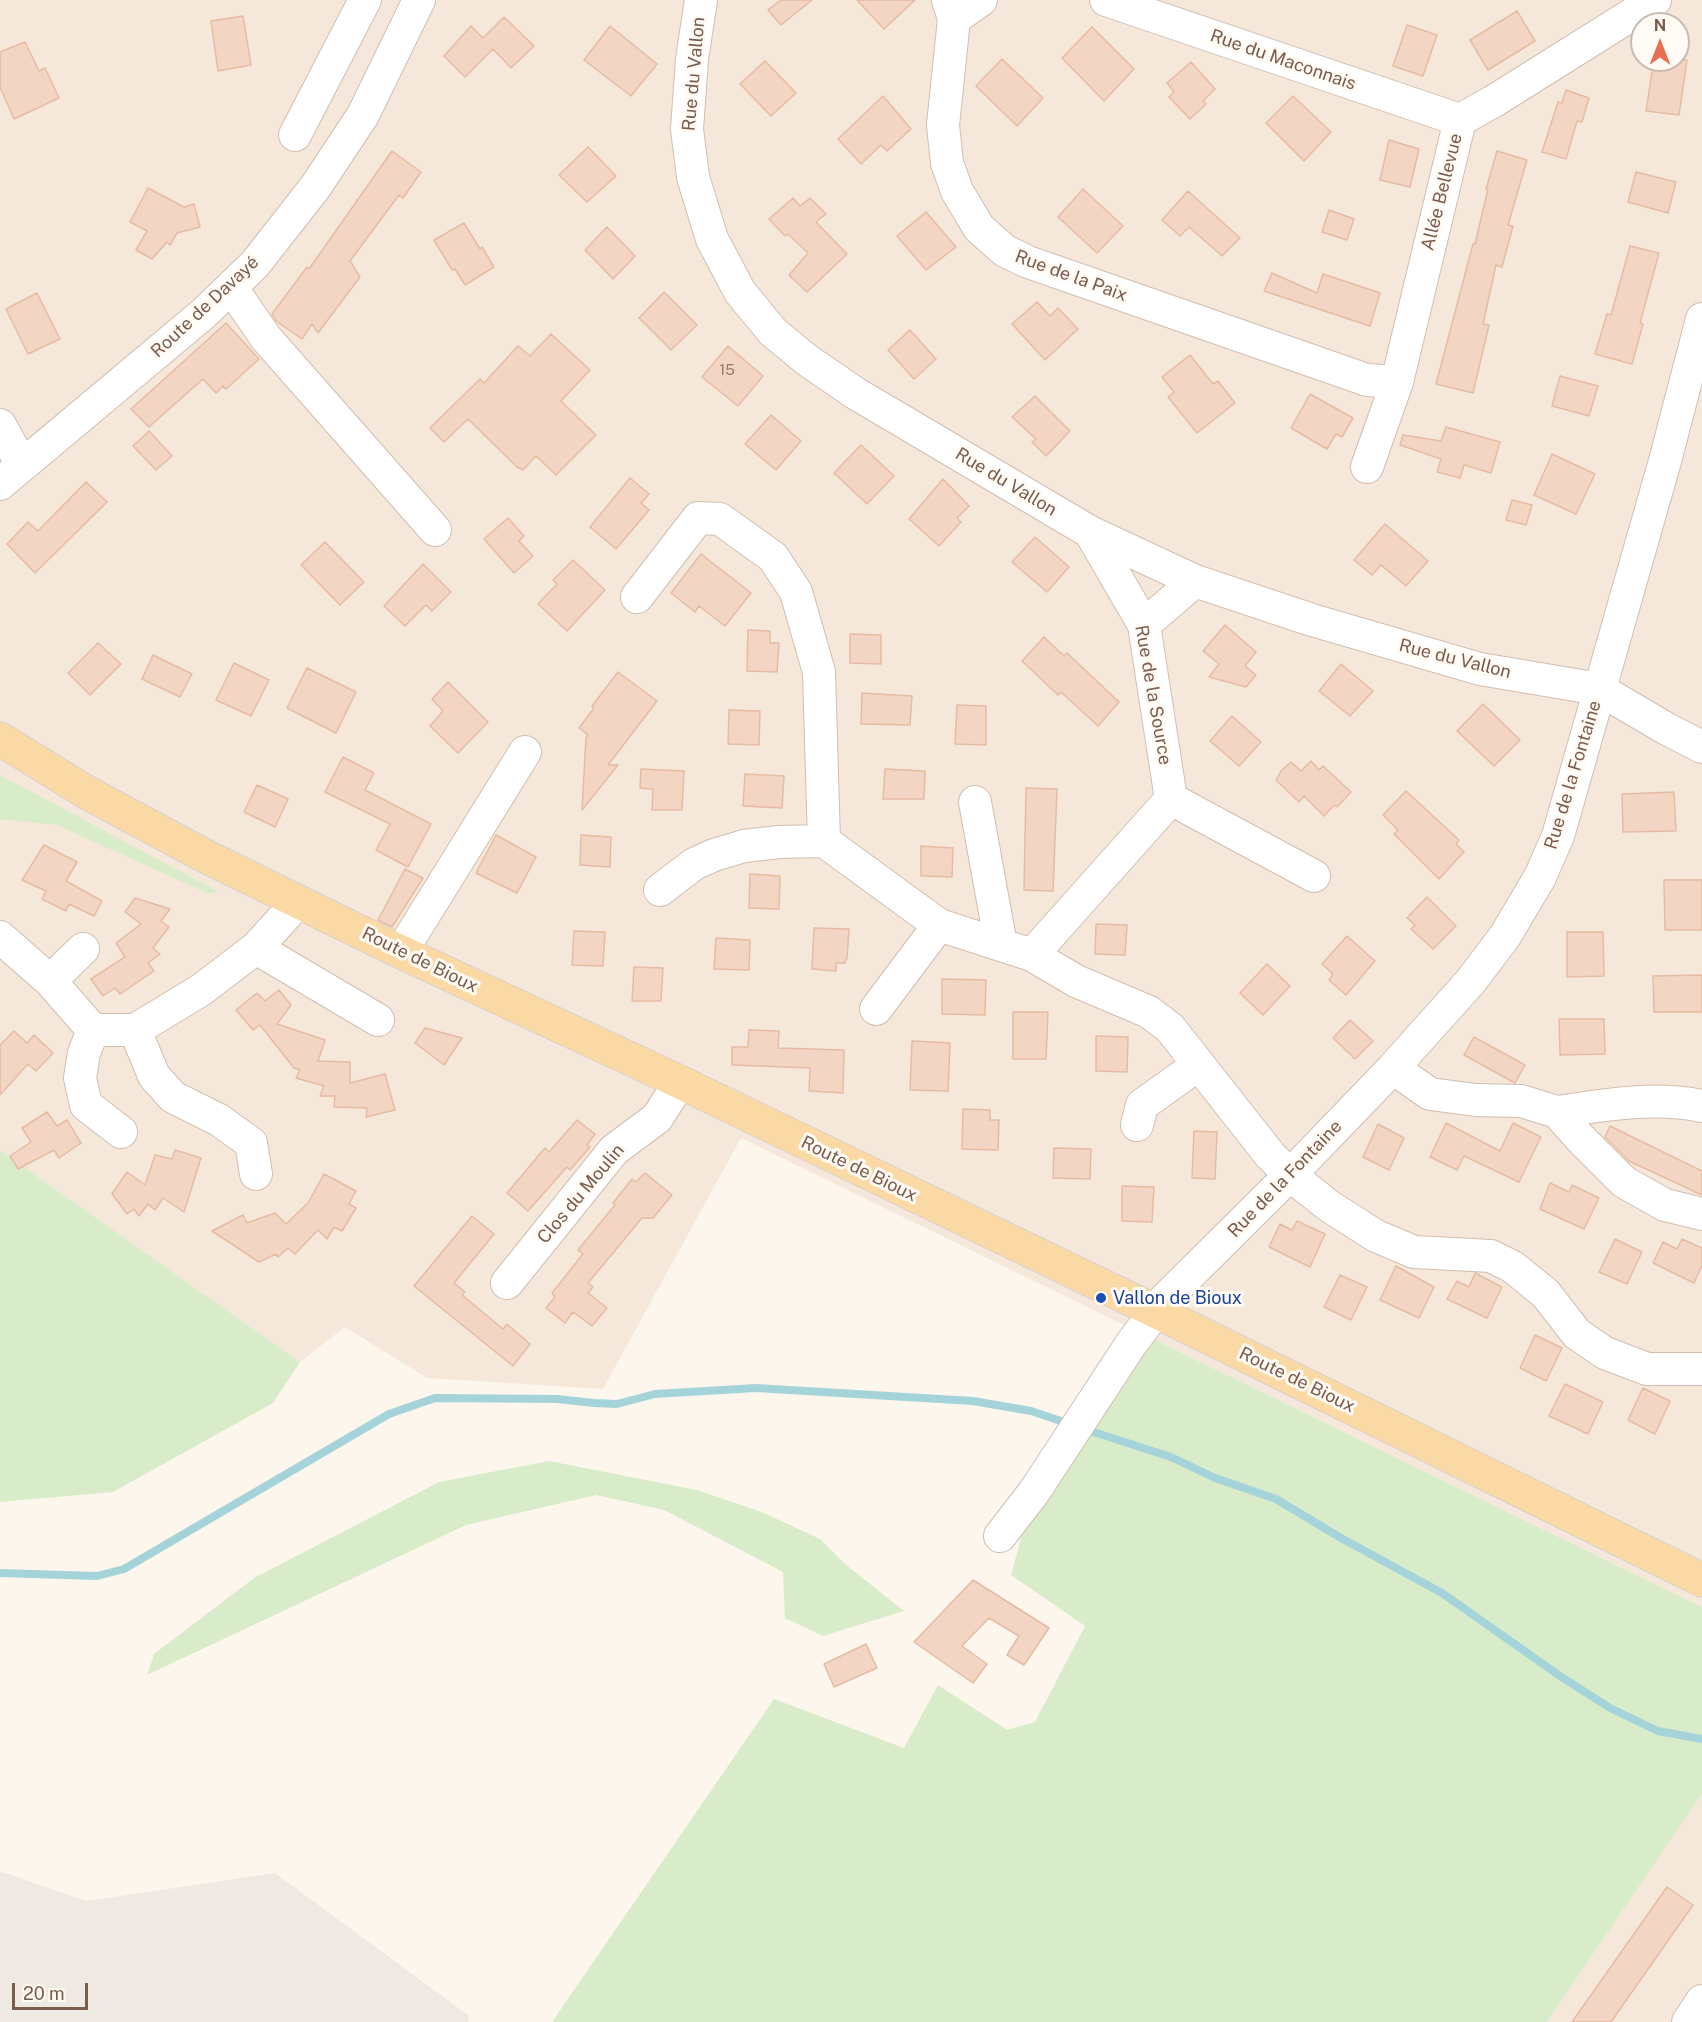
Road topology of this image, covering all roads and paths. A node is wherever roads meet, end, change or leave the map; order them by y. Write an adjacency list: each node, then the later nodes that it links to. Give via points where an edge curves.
1 (365, 0): 9 (street)
2 (419, 0): 10 (street, Route de Davayé, via 363,115 309,195 255,264)
3 (701, 0): 18 (street, Rue du Vallon, via 687,129 693,177 712,239 741,292 773,332 807,360 855,393)
4 (981, 0): 7 (street)
5 (1106, 0): 8 (street, Rue du Maconnais)
6 (1655, 0): 8 (street, Allée Bellevue)
7 (951, 10): 12 (street, Rue de la Paix, via 943,125 947,163 957,191 979,228 1005,251 1367,380)
8 (1460, 120): 12 (street, Allée Bellevue)
9 (296, 135)
10 (231, 287): 16 (street, Route de Davayé); 17 (street, via 266,338)
11 (1702, 320): 13 (street, Rue de la Fontaine)
12 (1396, 382): 15 (street, Allée Bellevue)
13 (1692, 397): 22 (street, Rue de la Fontaine)
14 (0, 425): 16 (street)
15 (1367, 466)
16 (6, 479)
17 (435, 530)
18 (1090, 532): 19 (street, Rue du Vallon); 21 (street, Rue de la Source)
19 (1195, 581): 21 (street); 22 (street, Rue du Vallon, via 1480,669)
20 (637, 597): 28 (street, via 698,518 720,519 773,557 796,592 819,672)
21 (1144, 624): 26 (street, Rue de la Source)
22 (1599, 689): 24 (street); 45 (street, Rue de la Fontaine, via 1558,836 1540,877 1505,936 1471,981)
23 (7, 740): 31 (main road, Route de Bioux, via 86,792)
24 (1702, 747)
25 (525, 752): 37 (street)
26 (1171, 800): 29 (street); 38 (street)
27 (975, 802): 34 (street)
28 (824, 841): 30 (street, via 744,846 694,864); 32 (street)
29 (1314, 876)
30 (660, 890)
31 (298, 902): 35 (street); 37 (main road, Route de Bioux)
32 (939, 925): 34 (street); 40 (street)
33 (0, 937): 39 (street)
34 (1001, 945): 38 (street)
35 (256, 948): 41 (street); 43 (street, via 201,990)
36 (83, 949): 39 (street)
37 (401, 951): 46 (main road, Route de Bioux)
38 (1032, 955): 44 (street, via 1076,981 1149,1012 1170,1028)
39 (50, 981): 42 (street)
40 (876, 1009)
41 (378, 1020)
42 (93, 1030): 43 (street); 50 (street, via 80,1078 86,1105)
43 (135, 1030): 51 (street, via 154,1076 173,1097 219,1120 251,1143)
44 (1198, 1065): 49 (street, via 1142,1105); 52 (street)
45 (1393, 1068): 48 (street, via 1430,1094 1521,1101); 52 (street, Rue de la Fontaine)
46 (680, 1082): 54 (street, Clos du Moulin, via 657,1118 614,1150); 55 (main road, Route de Bioux)
47 (1702, 1106): 48 (street, via 1680,1101 1630,1101)
48 (1557, 1112): 53 (street, via 1624,1182 1665,1205)
49 (1137, 1125)
50 (120, 1132)
51 (256, 1174)
52 (1290, 1175): 55 (street, Rue de la Fontaine); 56 (street, via 1376,1236 1414,1252 1491,1256 1513,1268 1546,1294 1576,1334 1605,1353 1647,1369)
53 (1702, 1214)
54 (507, 1283)
55 (1155, 1311): 57 (street, Rue de la Fontaine, via 1034,1492); 58 (main road, Route de Bioux)
56 (1702, 1369)
57 (1000, 1536)
58 (1702, 1580)
59 (1702, 2001): 60 (street)
60 (1688, 2022)

